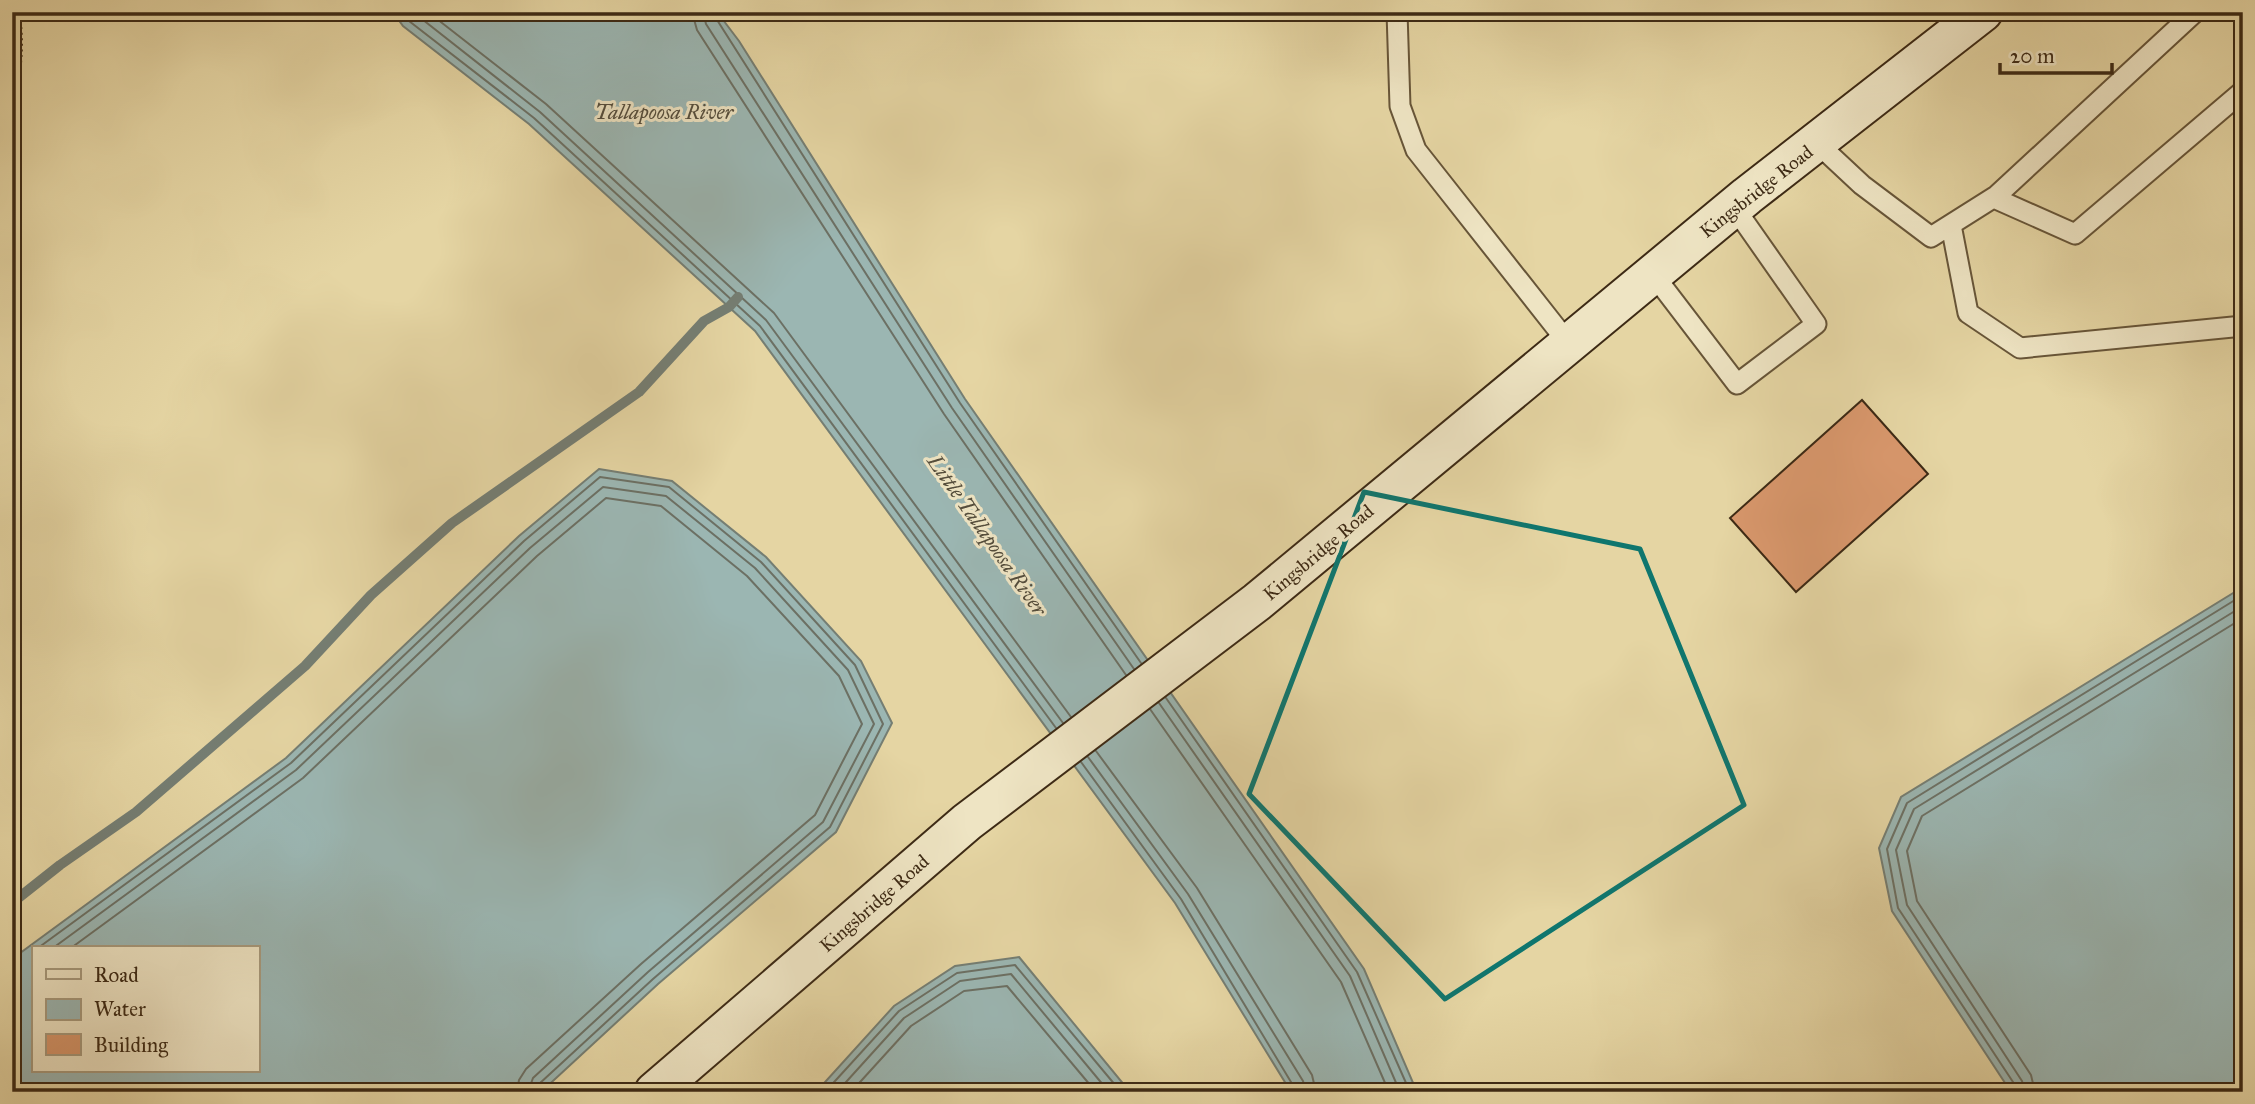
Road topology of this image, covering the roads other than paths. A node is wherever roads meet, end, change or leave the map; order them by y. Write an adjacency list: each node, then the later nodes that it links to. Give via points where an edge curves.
1 (1397, 12): 11 (lane, via 1400,106 1416,150)
2 (1983, 12): 5 (street, Kingsbridge Road)
3 (2195, 12): 6 (lane)
4 (2243, 91): 6 (lane, via 2075,234)
5 (1817, 143): 7 (street, Kingsbridge Road); 8 (lane, via 1862,185 1931,237)
6 (1996, 196): 8 (lane)
7 (1734, 207): 9 (street, Kingsbridge Road); 9 (lane, via 1816,324 1737,384)
8 (1951, 225): 10 (lane, via 1968,313 2020,348)
9 (1653, 274): 11 (street, Kingsbridge Road)
10 (2243, 326)
11 (1569, 344): 12 (street, Kingsbridge Road, via 1257,602 967,822)
12 (654, 1092)

